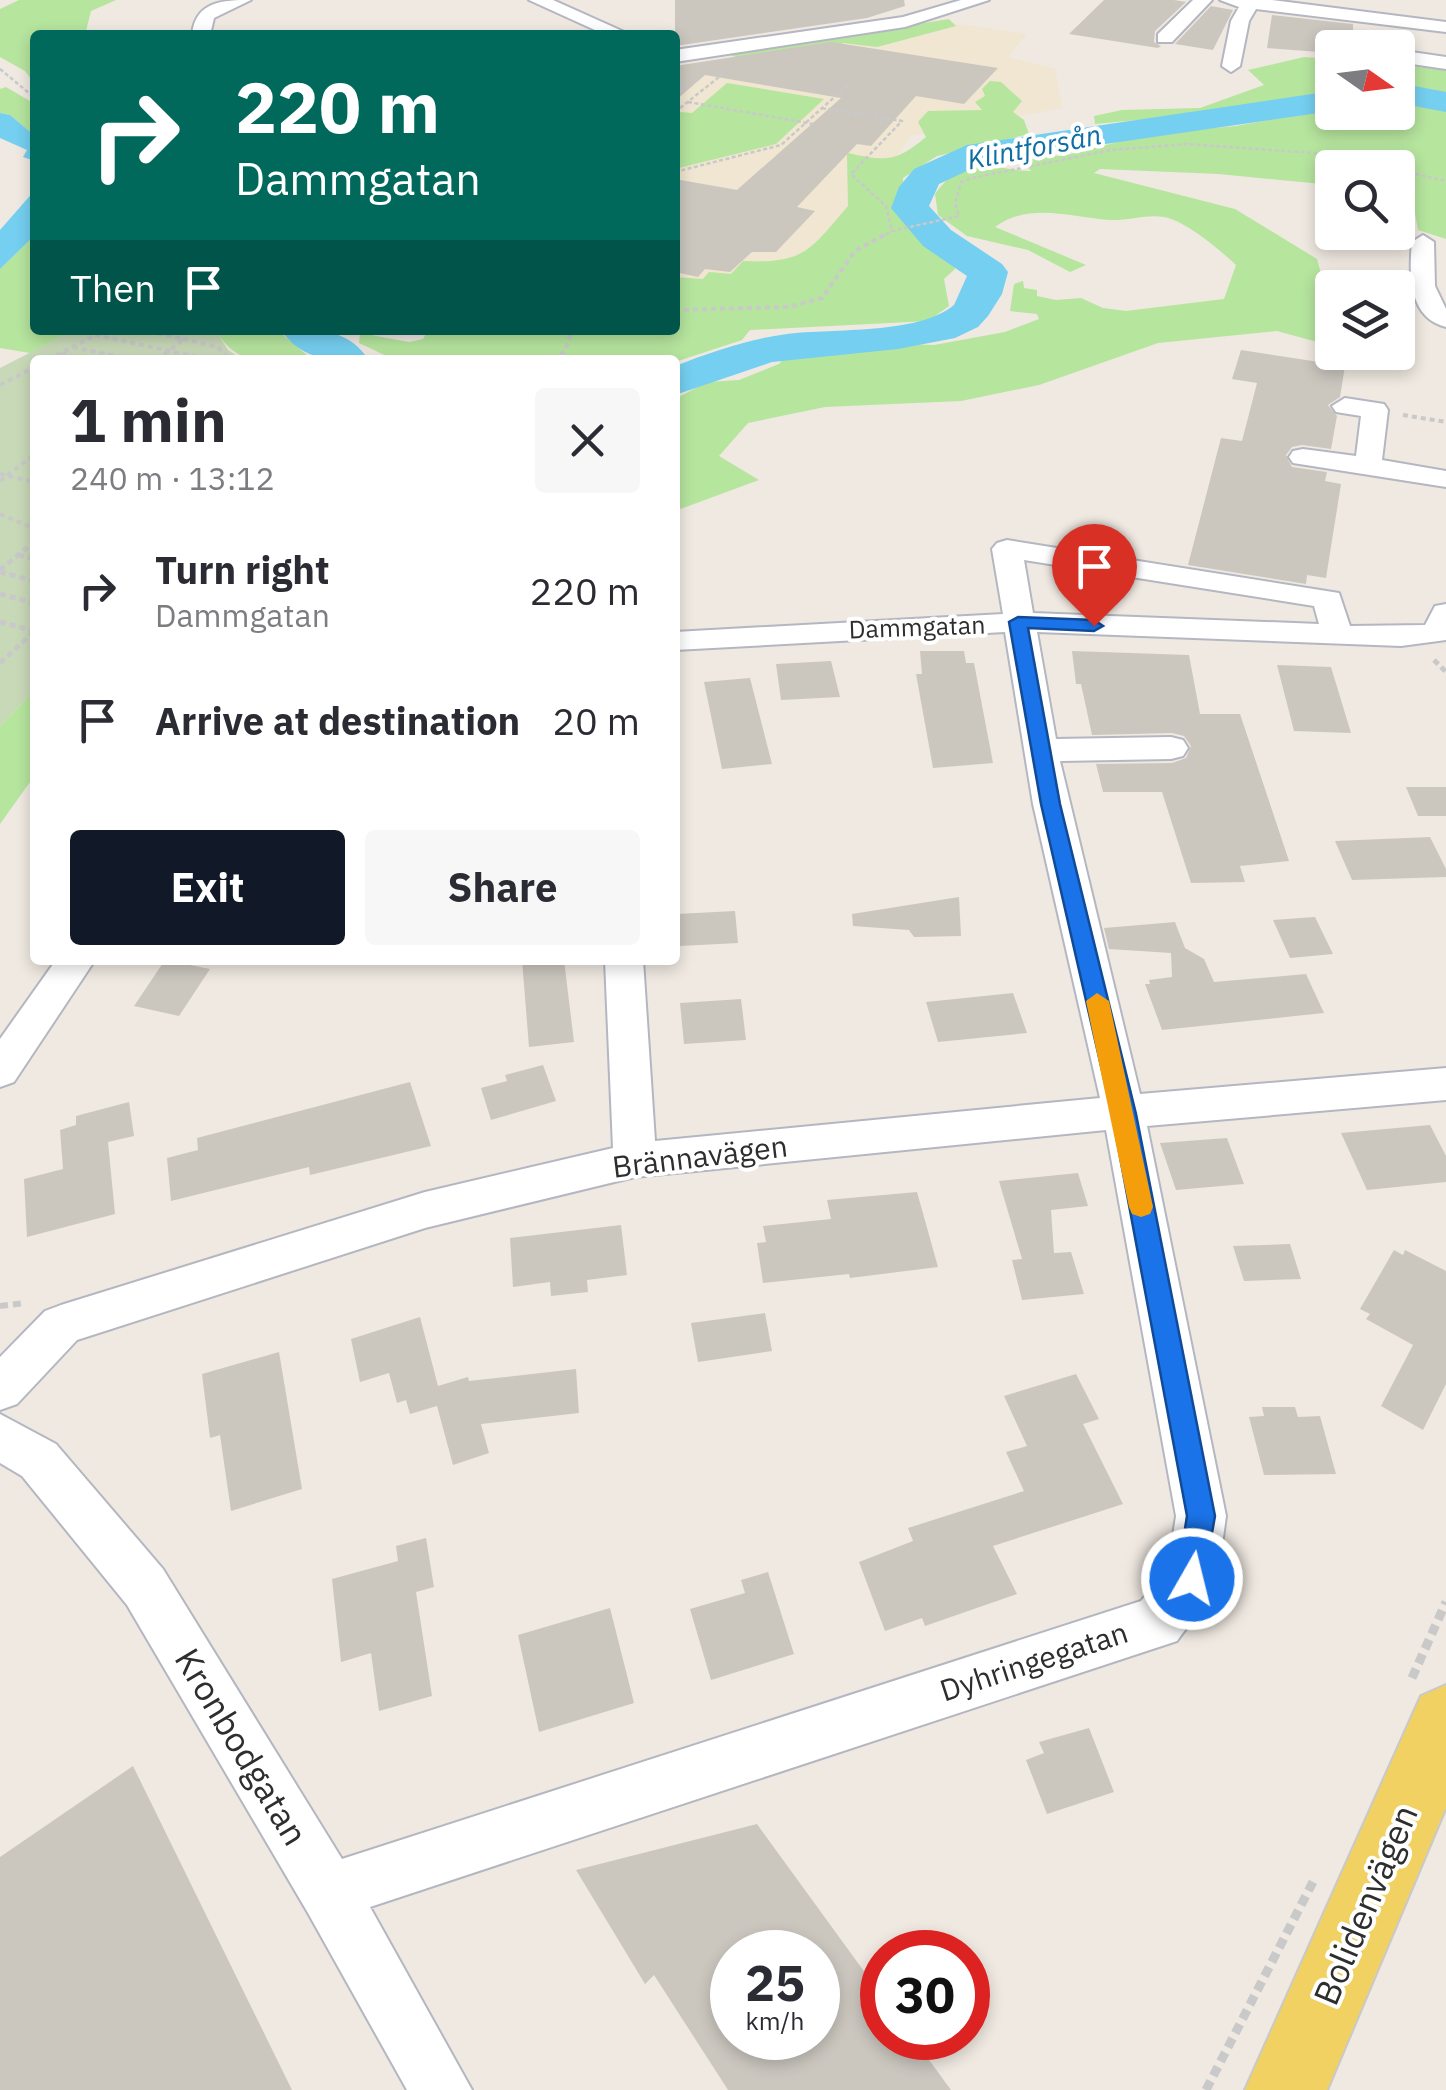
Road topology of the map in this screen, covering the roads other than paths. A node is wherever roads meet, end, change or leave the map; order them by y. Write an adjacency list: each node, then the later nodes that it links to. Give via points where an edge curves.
1 (242, 0): 12 (street, via 207,12)
2 (538, 0): 13 (street)
3 (980, 0): 9 (street)
4 (1203, 0): 15 (street)
5 (1229, 0): 7 (street)
6 (1393, 0): 10 (street)
7 (1250, 3): 10 (street); 19 (street)
8 (885, 6): 9 (street)
9 (905, 22): 16 (street)
10 (1396, 22): 11 (street); 14 (street)
11 (1446, 27)
12 (200, 30)
13 (610, 30)
14 (1395, 30)
15 (1165, 38)
16 (680, 55)
17 (1415, 58): 18 (street)
18 (1446, 63)
19 (1231, 66)
20 (1423, 242): 21 (street, via 1420,282 1435,314)
21 (1446, 320)
22 (1345, 406): 24 (street, via 1375,410)
23 (1303, 456): 24 (street)
24 (1368, 466): 25 (street)
25 (1446, 479)
26 (1018, 622): 28 (street, Dammgatan); 28 (street, Dyhringegatan, via 1007,549 1328,599); 29 (street, Dammgatan); 31 (street, Dyhringegatan)
27 (1443, 627): 28 (street, Dammgatan)
28 (1337, 637)
29 (680, 641)
30 (1170, 748): 31 (street)
31 (1041, 750): 36 (street, Dyhringegatan)
32 (73, 965): 34 (street)
33 (624, 965): 37 (street)
34 (0, 1070)
35 (1446, 1084): 36 (street, Brännavägen)
36 (1124, 1114): 37 (street, Brännavägen); 41 (street, Dyhringegatan, via 1201,1516 1192,1579 1158,1622)
37 (634, 1160): 38 (street, Brännavägen, via 425,1210 60,1326)
38 (0, 1389)
39 (0, 1436): 41 (street, Kronbodgatan, via 39,1460 146,1587)
40 (1446, 1720): 43 (main road, Bolidenvägen)
41 (330, 1892): 42 (street, Kronbodgatan)
42 (441, 2090)
43 (1286, 2090)

